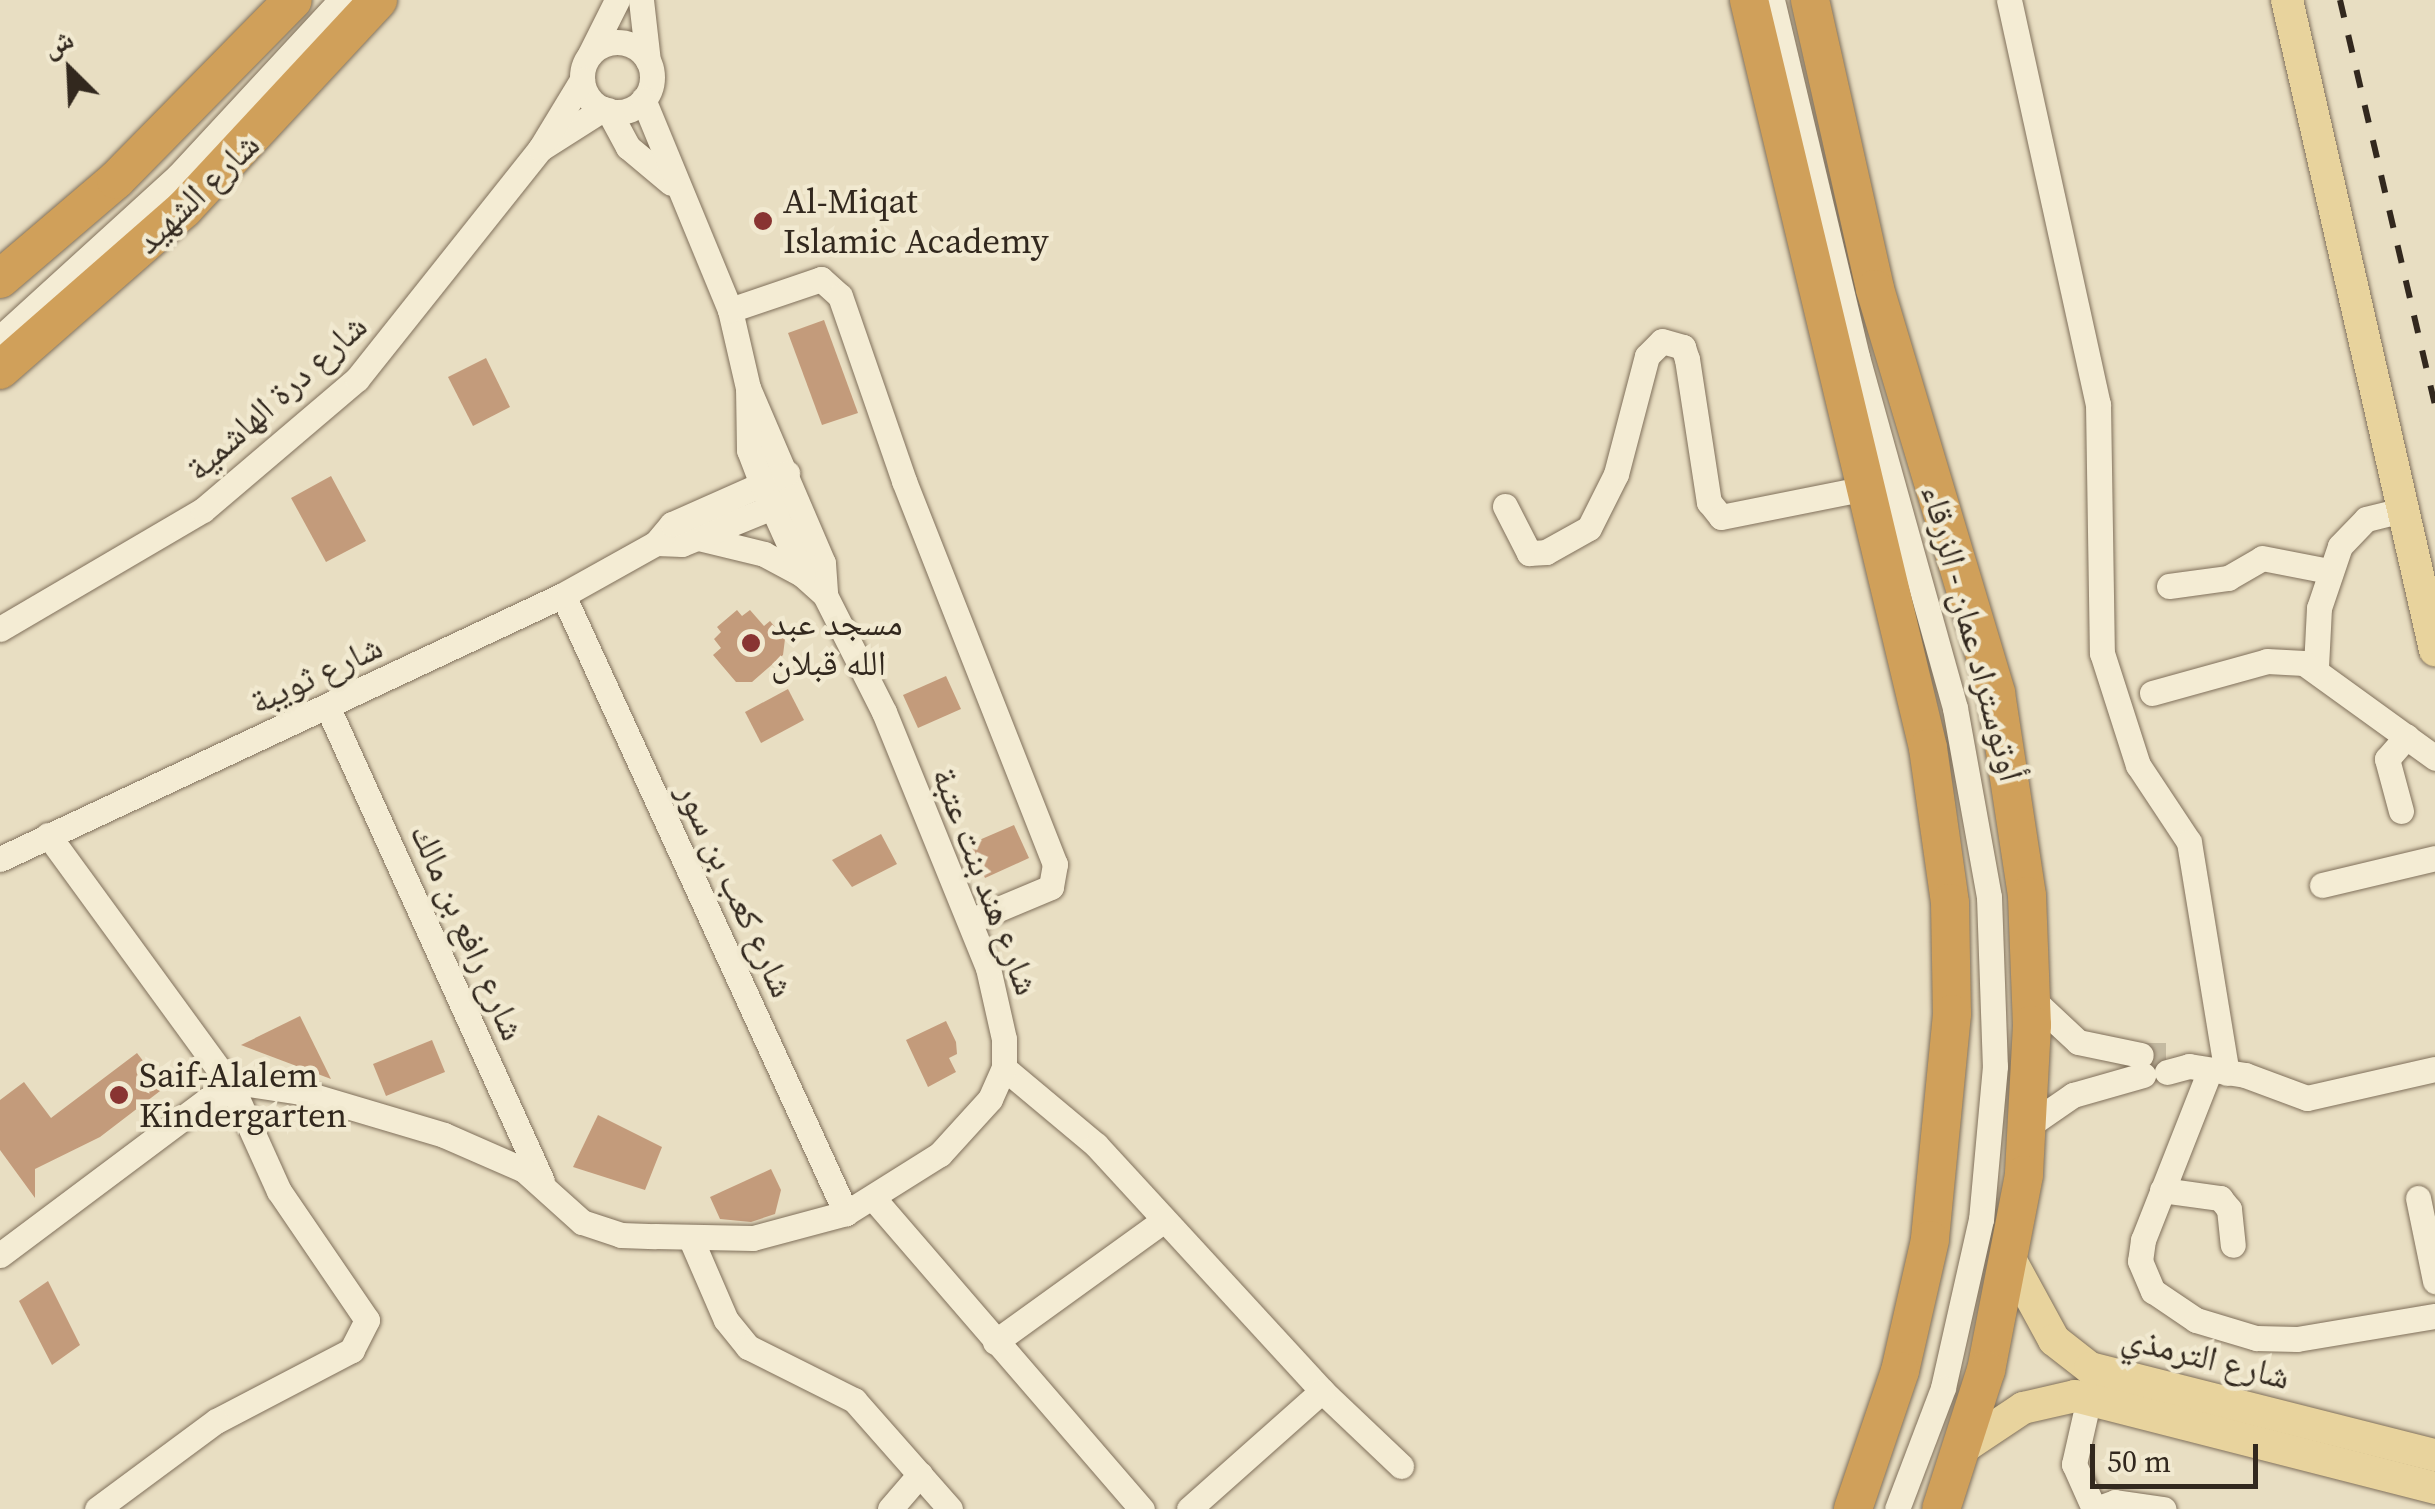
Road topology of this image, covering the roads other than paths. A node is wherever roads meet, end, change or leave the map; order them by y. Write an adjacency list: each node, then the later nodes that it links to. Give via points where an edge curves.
1 (293, 0): 20 (highway, شارع الشهيد, via 116,180)
2 (326, 0): 22 (street, via 171,168)
3 (341, 0): 23 (street, via 178,176)
4 (378, 0): 24 (highway, شارع الشهيد, via 184,209)
5 (617, 0): 13 (street)
6 (641, 0): 14 (street)
7 (1749, 0): 25 (highway, أوتوستراد عمان - الزرقاء)
8 (1772, 0): 82 (street, via 1852,338 1955,708 1989,897 1995,1066 1982,1219 1943,1388)
9 (1782, 0): 83 (street, via 1851,292 1966,705 2004,958 2002,1121 1982,1272 1952,1392)
10 (1810, 0): 49 (highway, أوتوستراد عمان - الزرقاء, via 1874,289 1996,693 2020,828)
11 (2010, 0): 50 (street, via 2098,404 2104,515 2096,606 2102,652 2138,764 2189,842)
12 (2287, 0): 28 (main road)
13 (590, 54): 14 (street, via 616,42 635,47); 15 (street)
14 (648, 61): 16 (street, via 651,81)
15 (582, 80): 17 (street, via 588,98); 18 (street, شارع درة الهاشمية)
16 (643, 99): 17 (street); 19 (street, شارع هند بنت عتبة)
17 (606, 110): 18 (street, شارع درة الهاشمية); 19 (street, شارع هند بنت عتبة, via 628,147)
18 (540, 149): 36 (street, شارع درة الهاشمية, via 384,351 287,443 203,510)
19 (675, 186): 21 (street, شارع هند بنت عتبة)
20 (0, 279)
21 (730, 310): 26 (street, شارع هند بنت عتبة, via 748,388 746,430); 48 (street, via 821,279 840,296 904,482 1055,864 1051,887)
22 (0, 322)
23 (0, 338)
24 (0, 370)
25 (1861, 488): 27 (street, via 1721,518 1709,502 1687,358 1683,348 1662,341 1647,356 1616,474 1590,528 1546,552 1530,553); 81 (highway, أوتوستراد عمان - الزرقاء, via 1937,798 1950,902 1952,1014 1927,1256 1900,1372)
26 (780, 490): 29 (street, شارع ثويبة); 30 (street, شارع ثويبة, via 672,524); 32 (street, شارع هند بنت عتبة); 35 (street, شارع هند بنت عتبة, via 823,563)
27 (1505, 506)
28 (2402, 510): 31 (street, via 2356,527); 37 (main road)
29 (699, 538): 30 (street, شارع ثويبة, via 674,546); 32 (street, via 764,554)
30 (656, 543): 34 (street, شارع ثويبة)
31 (2329, 571): 33 (street, via 2262,558 2228,578); 38 (street)
32 (804, 575): 35 (street, شارع هند بنت عتبة)
33 (2169, 586)
34 (563, 595): 40 (street, شارع ثويبة); 59 (street, شارع كعب بن سور)
35 (826, 595): 48 (street, شارع هند بنت عتبة, via 884,712)
36 (0, 629)
37 (2435, 650)
38 (2316, 667): 39 (street, via 2267,661); 41 (street)
39 (2152, 693)
40 (328, 708): 44 (street, شارع ثويبة); 55 (street, شارع رافع بن مالك)
41 (2407, 736): 42 (street); 43 (street, via 2387,758)
42 (2435, 758)
43 (2401, 811)
44 (48, 835): 46 (street, شارع ثويبة); 53 (street)
45 (2435, 858): 47 (street)
46 (0, 859)
47 (2322, 885)
48 (970, 921): 51 (street, شارع هند بنت عتبة, via 1001,1015)
49 (2031, 998): 50 (street, via 2078,1042); 54 (highway, أوتوستراد عمان - الزرقاء)
50 (2177, 1067): 52 (street, via 2308,1098); 54 (street, via 2073,1095); 56 (street)
51 (1004, 1068): 58 (street, via 974,1123); 60 (street, via 1096,1145)
52 (2435, 1069)
53 (232, 1087): 55 (street, via 282,1088 444,1135 524,1170); 63 (street); 76 (street, via 279,1191 364,1309 366,1332 352,1350 216,1421)
54 (2028, 1126): 64 (highway, أوتوستراد عمان - الزرقاء)
55 (544, 1186): 61 (street, via 600,1230)
56 (2162, 1190): 62 (street, via 2220,1198 2229,1209); 66 (street, via 2142,1240 2142,1272 2153,1290 2196,1320 2276,1340)
57 (2418, 1198): 65 (street)
58 (874, 1199): 59 (street); 67 (street)
59 (846, 1213): 61 (street, via 774,1235)
60 (1163, 1220): 67 (street); 68 (street)
61 (690, 1237): 73 (street, via 726,1320 748,1347 854,1400)
62 (2234, 1245)
63 (0, 1255)
64 (2011, 1261): 70 (highway, أوتوستراد عمان - الزرقاء); 71 (main road, شارع الترمذي, via 2054,1340 2090,1368)
65 (2435, 1281)
66 (2435, 1316)
67 (995, 1342): 79 (street)
68 (1322, 1391): 72 (street); 80 (street)
69 (2089, 1398): 70 (main road, شارع الترمذي, via 2036,1402); 74 (main road, شارع الترمذي); 85 (street, via 2074,1464)
70 (1966, 1446): 84 (highway, أوتوستراد عمان - الزرقاء)
71 (2435, 1455)
72 (1401, 1466)
73 (920, 1474): 77 (street); 78 (street)
74 (2424, 1484): 75 (main road)
75 (2435, 1508)
76 (97, 1509)
77 (890, 1509)
78 (950, 1509)
79 (1142, 1509)
80 (1189, 1509)
81 (1853, 1509)
82 (1897, 1509)
83 (1907, 1509)
84 (1941, 1509)
85 (2095, 1509): 86 (street, via 2114,1502)
86 (2163, 1509)

